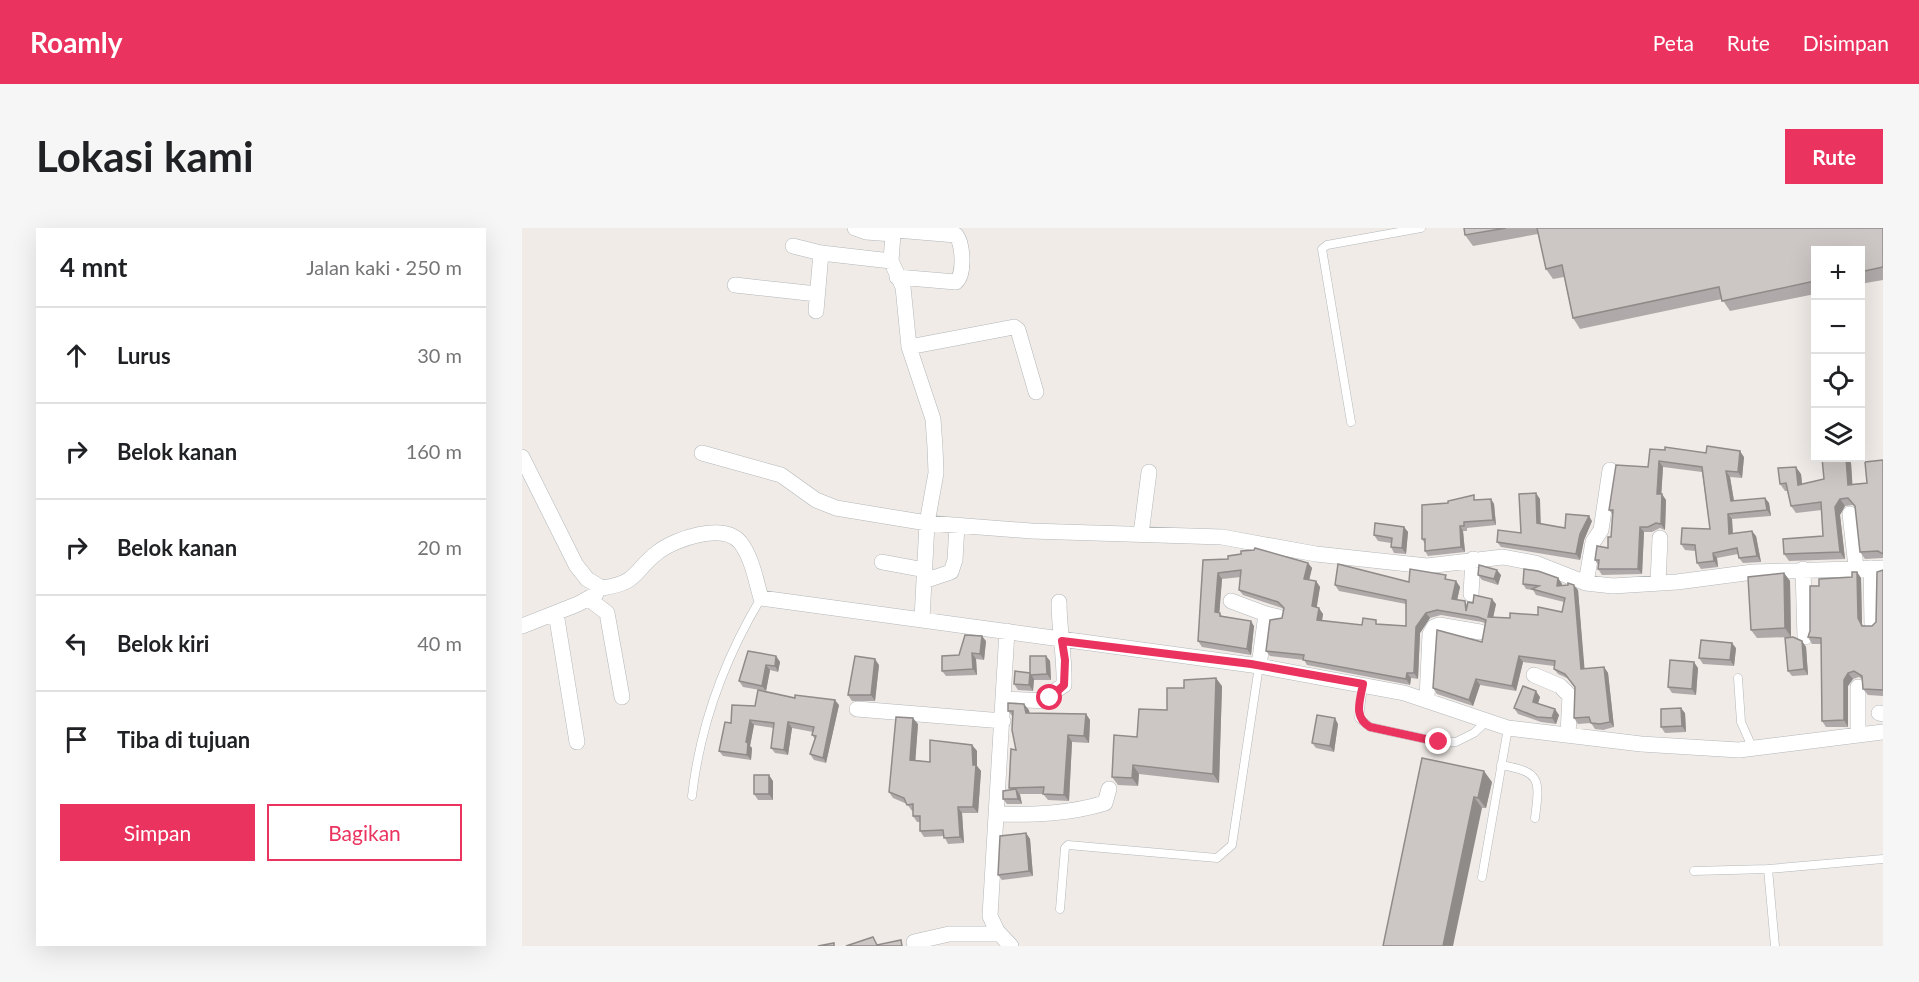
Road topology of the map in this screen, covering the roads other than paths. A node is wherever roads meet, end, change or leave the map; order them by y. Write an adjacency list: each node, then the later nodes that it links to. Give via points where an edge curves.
1 (855, 228): 4 (street)
2 (1378, 228): 5 (lane)
3 (1421, 228): 5 (lane)
4 (893, 234): 8 (street); 9 (street, via 896,230 956,235 961,245 961,273 956,282)
5 (1380, 237): 15 (lane, via 1327,246 1321,253)
6 (793, 246): 7 (street)
7 (821, 253): 8 (street); 11 (street)
8 (891, 261): 9 (street)
9 (897, 277): 13 (street, via 905,300)
10 (735, 285): 11 (street)
11 (817, 294): 12 (street)
12 (816, 311)
13 (909, 347): 14 (street, via 1014,327); 21 (street, via 933,419 936,473)
14 (1036, 392)
15 (1351, 422)
16 (702, 453): 21 (street, via 782,475 816,500 836,508)
17 (522, 457): 32 (street, via 576,565 586,579)
18 (1610, 470): 31 (street, via 1601,530 1593,542)
19 (1149, 472): 23 (street)
20 (1850, 514): 27 (street)
21 (927, 523): 22 (street); 29 (street)
22 (957, 525): 23 (street); 29 (street, via 951,572)
23 (1141, 534): 25 (street, via 1222,537 1316,554 1411,565)
24 (1660, 538): 30 (street)
25 (1473, 559): 31 (street, via 1503,557 1535,563); 33 (street)
26 (882, 562): 29 (street)
27 (1870, 568): 28 (street); 40 (street)
28 (1803, 569): 30 (street); 44 (street)
29 (925, 575): 39 (street)
30 (1658, 582): 31 (street)
31 (1586, 583)
32 (602, 588): 34 (street, via 628,583 657,553 683,539 706,533 727,535 739,541); 35 (street)
33 (1472, 594)
34 (761, 598): 39 (street); 65 (lane, via 724,670 696,759)
35 (589, 599): 38 (street); 51 (street, via 607,613)
36 (1231, 601): 46 (street, via 1273,615)
37 (1059, 602): 45 (street)
38 (556, 613): 41 (street); 61 (street)
39 (922, 619): 42 (street)
40 (1872, 624)
41 (522, 626)
42 (1007, 632): 45 (street); 52 (street)
43 (1480, 632): 53 (street, via 1434,627 1430,634)
44 (1804, 637)
45 (1062, 641): 46 (street); 52 (street, via 1064,685 1047,702)
46 (1259, 666): 49 (street); 72 (lane, via 1229,850 1217,858 1068,845)
47 (1534, 675): 60 (street, via 1560,686 1570,696)
48 (1738, 678): 62 (lane, via 1741,722)
49 (1363, 684): 53 (street); 56 (lane, via 1359,718 1370,727 1456,742)
50 (1858, 687): 59 (street)
51 (622, 697)
52 (1004, 699): 55 (street)
53 (1427, 699): 56 (street)
54 (857, 709): 55 (street)
55 (1003, 721): 66 (street)
56 (1486, 721): 57 (street)
57 (1508, 728): 60 (street); 63 (lane)
58 (1883, 732): 59 (street)
59 (1858, 734): 62 (street)
60 (1569, 735): 62 (street, via 1690,748)
61 (577, 742)
62 (1753, 749)
63 (1501, 765): 67 (lane, via 1526,770 1534,777); 71 (lane)
64 (1109, 789): 66 (street, via 1105,803 1089,808 1061,814)
65 (692, 796)
66 (996, 814): 73 (street, via 990,916)
67 (1535, 818)
68 (1883, 859): 69 (lane)
69 (1768, 869): 70 (lane); 76 (lane)
70 (1694, 871)
71 (1482, 877)
72 (1060, 909)
73 (1000, 934): 74 (street, via 949,934); 75 (street)
74 (914, 942)
75 (1011, 946)
76 (1775, 946)

